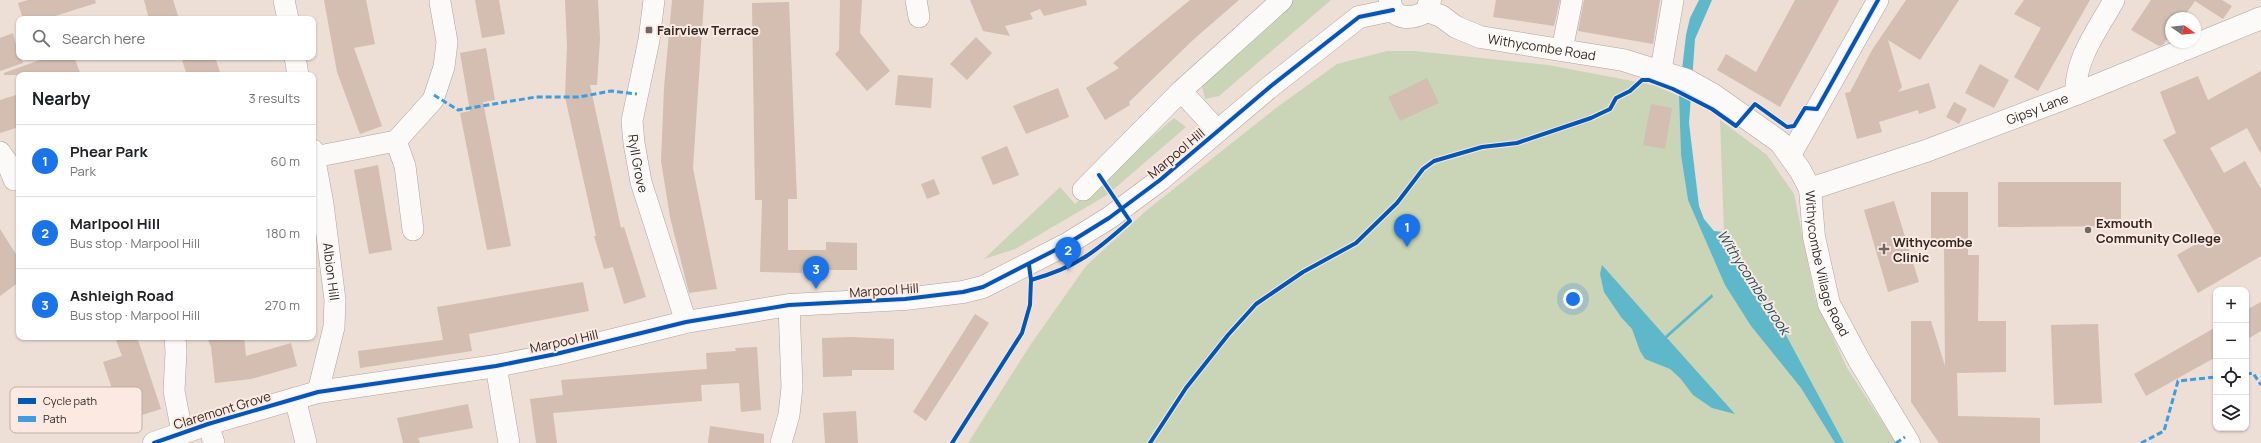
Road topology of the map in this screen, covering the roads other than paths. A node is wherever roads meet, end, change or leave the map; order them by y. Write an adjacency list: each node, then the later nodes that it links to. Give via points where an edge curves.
1 (284, 0): 11 (street)
2 (654, 0): 30 (street, Ryll Grove, via 649,40 632,121 634,143 641,182)
3 (1282, 0): 17 (street)
4 (1572, 0): 13 (street)
5 (1674, 0): 15 (street)
6 (1878, 0): 23 (street)
7 (2114, 0): 18 (street, via 2079,65)
8 (440, 2): 20 (street, via 447,42 444,67 433,100)
9 (1392, 5): 10 (street, via 1399,15 1408,18 1417,17); 19 (street, Marpool Hill, via 1359,17 1329,38)
10 (1429, 5): 13 (street, Withycombe Road, via 1456,28 1480,37)
11 (287, 16)
12 (2261, 18): 18 (street, Gipsy Lane)
13 (1562, 50): 15 (street, Withycombe Road, via 1623,60)
14 (296, 60): 16 (street)
15 (1661, 70): 23 (street, Withycombe Village Road, via 1687,80 1712,94 1780,142)
16 (298, 72)
17 (1181, 91): 19 (street, Marpool Hill); 27 (street)
18 (2076, 94): 26 (street, Gipsy Lane, via 1926,151)
19 (1218, 131): 29 (street, Marpool Hill, via 1160,180 1109,218 1068,244 984,287 905,299)
20 (396, 141): 22 (street); 28 (street, via 405,166)
21 (0, 152): 25 (street)
22 (316, 154)
23 (1790, 154): 26 (street, Withycombe Village Road)
24 (316, 168): 33 (street, Albion Hill, via 335,300 334,327)
25 (14, 180)
26 (1810, 189): 41 (street, Withycombe Village Road, via 1814,237 1829,304 1855,354)
27 (1083, 190)
28 (414, 230)
29 (788, 305): 30 (street, Marpool Hill); 40 (street, via 792,387 789,415)
30 (686, 322): 32 (street, Marpool Hill)
31 (175, 340): 35 (street, via 174,391)
32 (496, 366): 33 (street, Marpool Hill); 39 (street)
33 (318, 392): 34 (street, Marpool Hill)
34 (295, 398): 36 (street, Claremont Grove); 38 (street)
35 (182, 432): 36 (street, Claremont Grove); 37 (street, Claremont Grove)
36 (211, 434)
37 (154, 443)
38 (306, 443)
39 (509, 443)
40 (781, 443)
41 (1909, 443)

